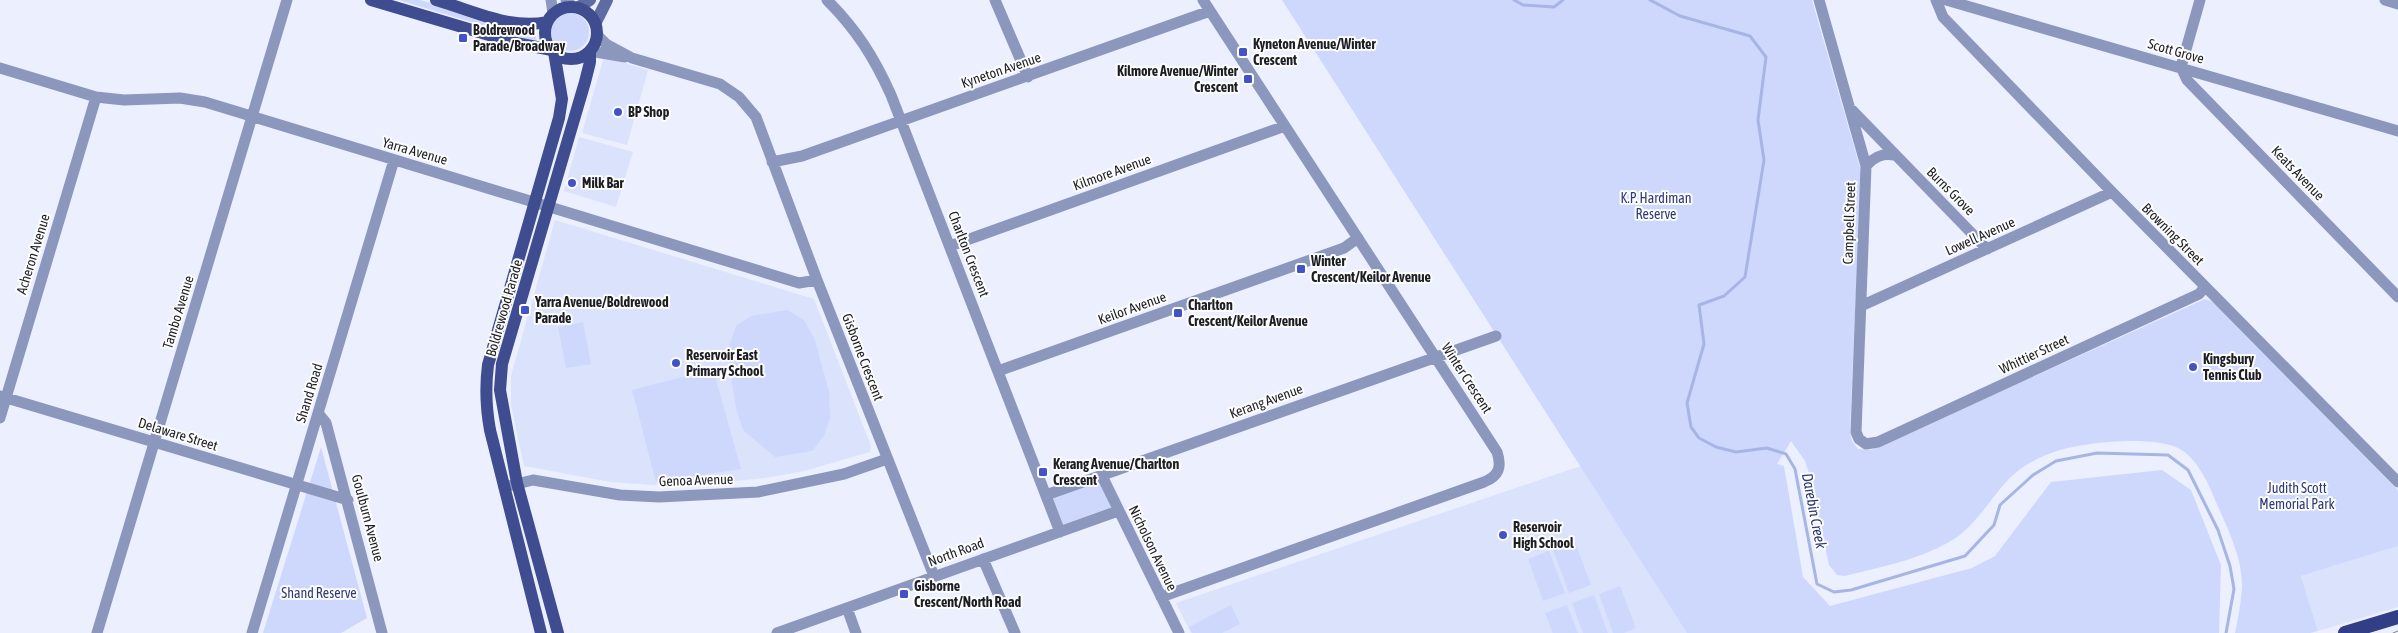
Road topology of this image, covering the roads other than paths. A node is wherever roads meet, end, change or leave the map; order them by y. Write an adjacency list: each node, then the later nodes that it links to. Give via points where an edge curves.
1 (287, 0): 30 (street, Tambo Avenue)
2 (371, 0): 15 (main road)
3 (436, 0): 19 (main road, via 512,23 529,25)
4 (551, 0): 19 (street)
5 (590, 0): 16 (main road)
6 (607, 0): 20 (main road)
7 (827, 0): 31 (street, Charlton Crescent, via 872,54)
8 (995, 0): 27 (street)
9 (1203, 0): 18 (street, Winter Crescent)
10 (1819, 0): 29 (street, Campbell Street)
11 (1936, 0): 40 (street, Browning Street, via 1942,17)
12 (1946, 0): 25 (street, Scott Grove)
13 (2200, 0): 25 (street)
14 (2385, 0): 17 (street)
15 (394, 3): 22 (main road)
16 (572, 4): 19 (main road); 20 (main road, via 589,13)
17 (2398, 4)
18 (1210, 11): 27 (street, Kyneton Avenue); 34 (street, Winter Crescent)
19 (550, 18): 22 (main road, via 545,37)
20 (596, 22): 21 (main road)
21 (598, 36): 23 (main road); 24 (street, Gisborne Crescent)
22 (553, 51): 23 (main road, via 569,59); 32 (main road, Boldrewood Parade, via 562,99)
23 (590, 51): 24 (street); 33 (main road, Boldrewood Parade, via 590,62)
24 (632, 58): 38 (street, Gisborne Crescent, via 720,84 748,106 764,133)
25 (2181, 67): 35 (street, Scott Grove); 48 (street, Keats Avenue, via 2187,80 2209,105)
26 (0, 68): 28 (street, Yarra Avenue)
27 (1028, 77): 31 (street, Kyneton Avenue)
28 (96, 97): 30 (street, Yarra Avenue, via 124,100 180,98 206,102); 53 (street, Acheron Avenue)
29 (1851, 109): 36 (street, Burns Grove); 39 (street, Campbell Street)
30 (252, 118): 37 (street, Yarra Avenue); 56 (street, Tambo Avenue)
31 (901, 120): 38 (street, Kyneton Avenue); 44 (street, Charlton Crescent)
32 (558, 121): 33 (main road); 41 (main road, Boldrewood Parade)
33 (572, 125): 42 (main road, Boldrewood Parade)
34 (1285, 126): 43 (street, Winter Crescent); 44 (street, Kilmore Avenue)
35 (2398, 131)
36 (1894, 155): 39 (street, via 1886,153); 45 (street, Burns Grove)
37 (394, 160): 41 (street, Yarra Avenue); 54 (street, Shand Road)
38 (774, 166): 46 (street, Gisborne Crescent)
39 (1866, 166): 49 (street, Campbell Street)
40 (2112, 192): 45 (street, Lowell Avenue); 47 (street, Browning Street)
41 (535, 202): 42 (street, Yarra Avenue); 63 (main road, Boldrewood Parade, via 488,365 487,414)
42 (549, 206): 46 (street, Yarra Avenue, via 805,284); 61 (main road, Boldrewood Parade, via 502,364 500,390)
43 (1358, 238): 51 (street, Winter Crescent); 52 (street, Keilor Avenue, via 1344,248)
44 (950, 246): 52 (street, Charlton Crescent)
45 (1987, 249): 49 (street, Lowell Avenue)
46 (815, 275): 58 (street, Gisborne Crescent)
47 (2205, 287): 57 (street, Whittier Street, via 2199,294); 60 (street, Browning Street)
48 (2398, 297)
49 (1861, 306): 57 (street, Campbell Street, via 1856,432 1859,439)
50 (1496, 336): 51 (street, Kerang Avenue)
51 (1436, 357): 59 (street, Kerang Avenue); 70 (street, Winter Crescent, via 1497,452 1500,467 1492,478)
52 (998, 371): 64 (street, Charlton Crescent)
53 (3, 397): 55 (street, Acheron Avenue); 56 (street, Delaware Street)
54 (318, 413): 62 (street, Shand Road); 65 (street, Goulburn Avenue, via 326,423)
55 (0, 418)
56 (154, 442): 62 (street, Delaware Street); 73 (street, Tambo Avenue)
57 (1872, 444)
58 (887, 459): 61 (street, Genoa Avenue, via 800,485 690,497 620,495 532,480); 69 (street, Gisborne Crescent)
59 (1102, 476): 64 (street, Kerang Avenue); 66 (street, Nicholson Avenue)
60 (2398, 482)
61 (518, 483): 63 (street, Genoa Avenue); 77 (main road, Boldrewood Parade)
62 (297, 485): 65 (street, Delaware Street); 74 (street, Shand Road)
63 (504, 487): 76 (main road, Boldrewood Parade)
64 (1046, 495): 67 (street, Charlton Crescent)
65 (348, 500): 75 (street, Goulburn Avenue)
66 (1118, 511): 67 (street, North Road); 70 (street, Nicholson Avenue)
67 (1060, 532): 68 (street, North Road)
68 (983, 559): 69 (street, North Road); 80 (street)
69 (934, 576): 71 (street, North Road)
70 (1161, 597): 81 (street, Nicholson Avenue)
71 (847, 608): 78 (street, North Road); 79 (street)
72 (2398, 617): 82 (highway)
73 (97, 633)
74 (252, 633)
75 (382, 633)
76 (541, 633)
77 (558, 633)
78 (777, 633)
79 (856, 633)
80 (1015, 633)
81 (1179, 633)
82 (2345, 633)

